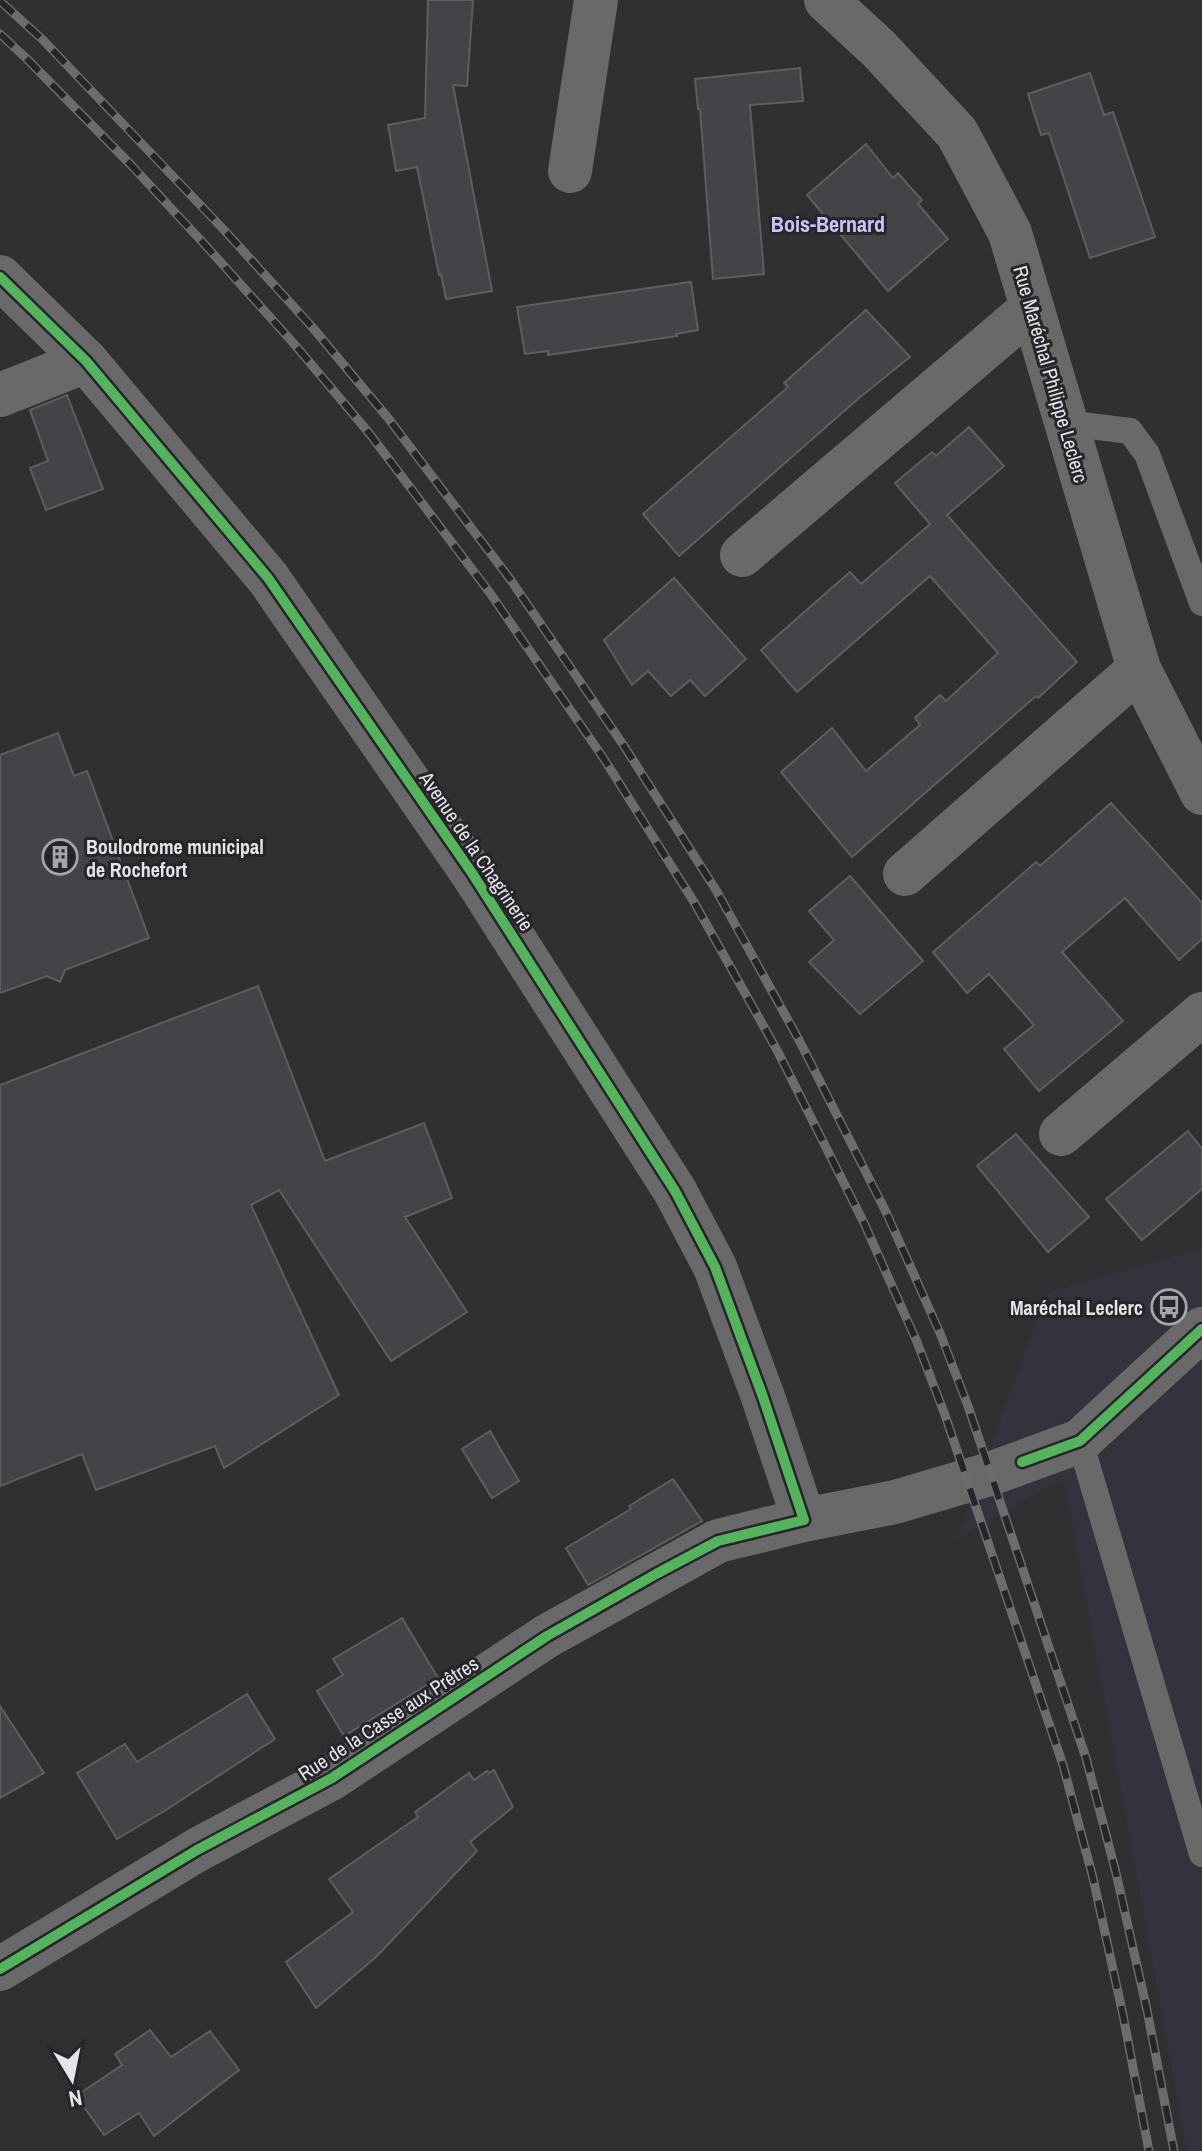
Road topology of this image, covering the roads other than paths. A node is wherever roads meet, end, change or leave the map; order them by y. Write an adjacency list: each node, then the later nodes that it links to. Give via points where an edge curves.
1 (596, 0): 3 (street)
2 (826, 0): 5 (street, Rue Maréchal Philippe Leclerc, via 957,133 1010,233)
3 (570, 171)
4 (0, 277): 6 (street, Avenue de la Chagrinerie)
5 (1032, 308): 8 (street, Rue Maréchal Philippe Leclerc); 9 (street)
6 (86, 361): 7 (street); 18 (street, Avenue de la Chagrinerie, via 268,578 472,873 675,1191 715,1267)
7 (0, 395)
8 (1066, 423): 10 (lane, via 1130,431 1147,454); 11 (street, Rue Maréchal Philippe Leclerc)
9 (742, 555)
10 (1202, 603)
11 (1139, 669): 12 (street, Rue Maréchal Philippe Leclerc); 13 (street)
12 (1202, 793)
13 (905, 874)
14 (1202, 1014): 15 (street)
15 (1061, 1134)
16 (1202, 1329): 17 (street, Rue de la Casse aux Prêtres)
17 (1080, 1441): 18 (street, Rue de la Casse aux Prêtres, via 938,1490); 19 (lane)
18 (804, 1520): 20 (street, Rue de la Casse aux Prêtres, via 718,1541 656,1574 547,1636 332,1778 197,1850)
19 (1202, 1854)
20 (0, 1969)

